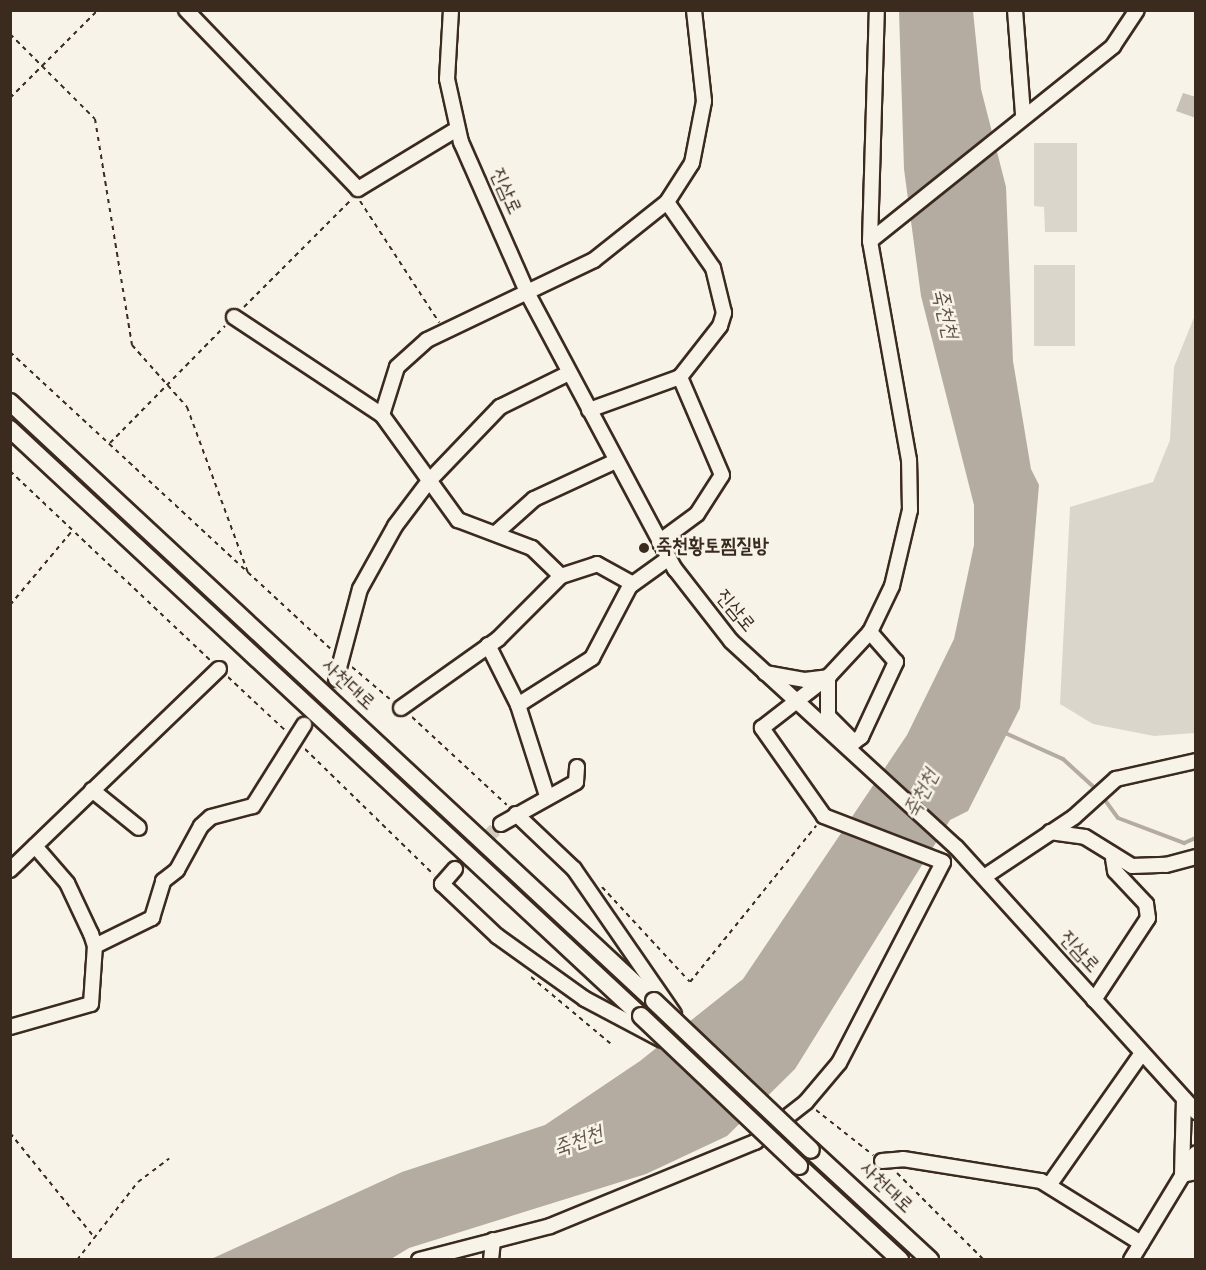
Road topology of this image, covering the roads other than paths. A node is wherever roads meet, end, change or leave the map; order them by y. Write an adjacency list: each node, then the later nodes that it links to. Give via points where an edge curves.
1 (186, 10): 8 (street, via 358,189)
2 (451, 10): 8 (street, 진삼로, via 447,79)
3 (694, 10): 9 (street, via 704,101 692,163)
4 (877, 10): 10 (street)
5 (1016, 10): 7 (street)
6 (1137, 10): 7 (street, via 1113,46)
7 (1023, 115): 10 (street)
8 (457, 129): 11 (street, 진삼로)
9 (667, 202): 11 (street, via 594,260); 14 (street, via 713,268 724,313 720,326)
10 (870, 241): 26 (street, via 911,492 892,586)
11 (526, 291): 13 (street, 진삼로); 17 (street, via 444,330 397,367)
12 (234, 317): 17 (street)
13 (569, 373): 16 (street, 진삼로); 20 (street, via 500,407)
14 (680, 377): 16 (street); 22 (street, via 722,475 696,514)
15 (10, 402): 57 (main road, 사천대로, bridge)
16 (589, 410): 19 (street, 진삼로)
17 (382, 415): 20 (street)
18 (10, 429): 58 (main road, 사천대로, bridge)
19 (616, 461): 21 (street, via 534,499); 22 (street, 진삼로)
20 (429, 481): 21 (street, via 458,520); 31 (street, via 363,582)
21 (496, 533): 24 (street, via 532,548)
22 (659, 542): 23 (street, 진삼로)
23 (669, 558): 25 (street); 29 (street, 진삼로, via 732,641)
24 (561, 576): 25 (street, via 597,564); 27 (street)
25 (633, 584): 33 (street, via 592,658)
26 (870, 632): 30 (street); 35 (street, via 896,662 861,737 854,742)
27 (488, 645): 33 (street); 34 (street)
28 (219, 669): 40 (street)
29 (764, 672): 30 (street, via 805,680); 32 (street, 진삼로)
30 (828, 676): 32 (street); 35 (street)
31 (336, 679)
32 (794, 701): 37 (street, 진삼로); 50 (street, via 762,728 830,819)
33 (518, 705): 41 (street)
34 (401, 708)
35 (828, 716): 37 (street)
36 (304, 725): 54 (street, via 253,806 212,817 201,826 177,870 163,881 152,918)
37 (828, 734): 46 (street, 진삼로)
38 (1196, 761): 45 (street, via 1127,773)
39 (577, 767): 41 (street, via 576,782)
40 (92, 790): 44 (street); 47 (street)
41 (547, 796): 42 (street)
42 (516, 814): 43 (street); 57 (street, via 574,869)
43 (501, 824)
44 (139, 828)
45 (1048, 832): 49 (street, via 1085,837); 53 (street)
46 (952, 844): 50 (street); 53 (street, 진삼로)
47 (35, 846): 52 (street); 54 (street, via 67,882)
48 (1196, 857): 49 (street, via 1157,866)
49 (1113, 858): 55 (street, via 1115,871 1146,904 1148,918)
50 (937, 860): 66 (street, via 839,1063 806,1102 755,1142 719,1161 550,1226)
51 (455, 869): 58 (street, via 442,884 497,936 585,999)
52 (10, 870)
53 (984, 878): 55 (street, 진삼로)
54 (95, 946): 56 (street, via 91,1004)
55 (1094, 1000): 59 (street, 진삼로)
56 (10, 1027)
57 (685, 1031): 71 (main road, 사천대로, bridge)
58 (673, 1046): 70 (main road, 사천대로, bridge)
59 (1142, 1053): 60 (street, 진삼로); 65 (street)
60 (1184, 1100): 61 (street, 진삼로); 64 (street)
61 (1196, 1112)
62 (1196, 1153): 64 (street)
63 (882, 1161): 65 (street, via 903,1159)
64 (1189, 1173): 67 (street)
65 (1050, 1184): 67 (street)
66 (493, 1240): 68 (street); 69 (street)
67 (1141, 1243): 72 (street)
68 (419, 1260)
69 (491, 1260)
70 (900, 1260)
71 (930, 1260)
72 (1131, 1260)

